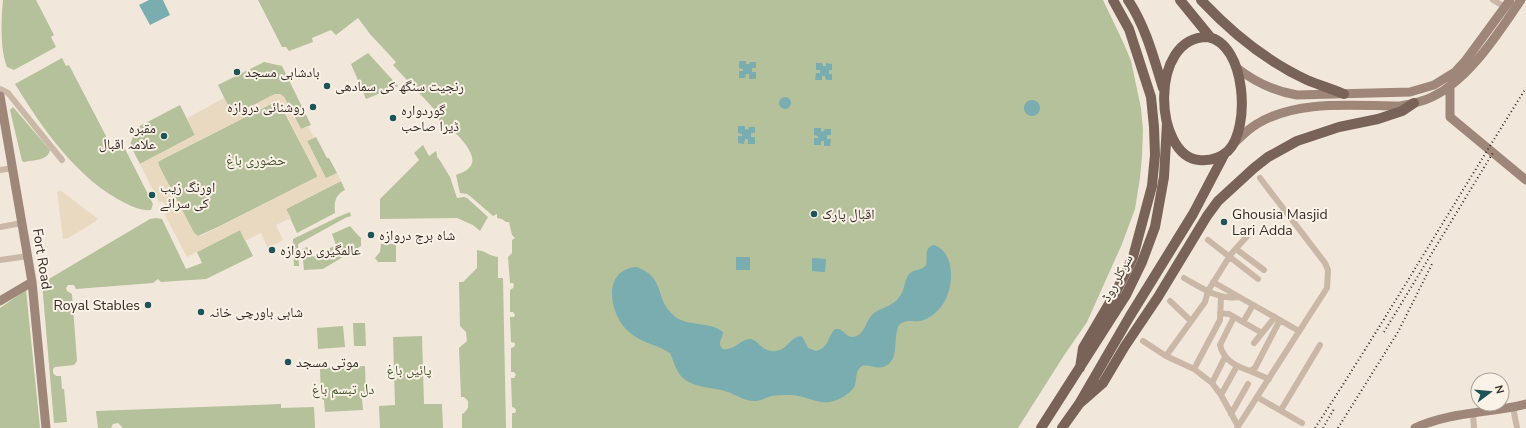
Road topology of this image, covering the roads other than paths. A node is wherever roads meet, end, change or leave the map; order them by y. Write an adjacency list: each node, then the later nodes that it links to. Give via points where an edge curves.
1 (1113, 0): 56 (main road, via 1129,29 1151,97 1155,155 1152,186 1133,257 1083,348)
2 (1128, 0): 12 (main road, via 1147,39)
3 (1180, 0): 8 (main road)
4 (1201, 0): 13 (main road, via 1230,29 1267,56 1307,80)
5 (1493, 0): 7 (street)
6 (1521, 0): 10 (main road, via 1471,67)
7 (1508, 4): 13 (main road, via 1466,60 1455,72 1441,81 1410,92)
8 (1211, 38): 9 (main road, via 1228,51); 12 (main road, via 1191,40 1180,49 1171,61)
9 (1237, 68): 13 (main road, via 1268,88 1284,93 1313,96); 18 (main road, via 1241,109 1237,134)
10 (1450, 86): 15 (main road, via 1432,97); 23 (main road, via 1450,117)
11 (0, 89): 19 (street, via 8,93)
12 (1164, 90): 17 (main road)
13 (1344, 94)
14 (0, 96): 16 (main road, Fort Road)
15 (1414, 103): 18 (main road, via 1400,106 1306,107 1288,110 1255,125); 64 (main road, via 1402,111 1378,119 1339,127 1297,141 1254,168 1218,201 1103,383)
16 (1, 107): 20 (main road, Fort Road)
17 (1167, 123): 18 (main road, via 1181,150 1191,158 1217,158); 56 (main road, سرکلر روڈ, via 1164,177 1156,227 1126,295)
18 (1229, 149): 64 (main road)
19 (62, 160)
20 (12, 168): 21 (street); 24 (main road, Fort Road)
21 (0, 170)
22 (1260, 178): 48 (street, via 1315,249 1328,270 1327,288)
23 (1526, 180)
24 (22, 223): 25 (street); 29 (main road, Fort Road)
25 (0, 227)
26 (1250, 233): 28 (street)
27 (1208, 240): 30 (street)
28 (1236, 249): 30 (street); 32 (street)
29 (28, 256): 31 (street); 35 (main road, Fort Road)
30 (1229, 258): 34 (street); 36 (street)
31 (0, 260)
32 (1264, 270)
33 (1184, 278): 37 (street)
34 (1258, 279)
35 (32, 282): 40 (main road); 72 (main road, Fort Road)
36 (1214, 282): 37 (street); 39 (street)
37 (1208, 291): 38 (street); 46 (street, via 1205,302)
38 (1221, 296): 39 (street); 43 (street)
39 (1239, 297): 42 (street)
40 (0, 300)
41 (1170, 301): 46 (street)
42 (1253, 305): 45 (street); 47 (street)
43 (1220, 313): 44 (street); 57 (street, via 1220,320)
44 (1234, 317): 47 (street); 54 (street, via 1220,345)
45 (1277, 319): 48 (street); 49 (street); 58 (street, via 1255,368)
46 (1191, 320): 53 (street)
47 (1243, 322): 49 (street)
48 (1299, 331): 59 (street)
49 (1262, 333): 51 (street)
50 (1143, 341): 53 (street)
51 (1254, 343)
52 (1320, 345): 67 (street)
53 (1166, 356): 57 (street)
54 (1225, 357): 55 (street); 60 (street)
55 (1237, 366): 58 (street); 62 (street)
56 (1080, 368): 73 (main road, سرکلر روڈ)
57 (1194, 369): 60 (street)
58 (1250, 371): 59 (street)
59 (1268, 379): 63 (street)
60 (1212, 383): 62 (street)
61 (1248, 384): 69 (street)
62 (1221, 395): 69 (street)
63 (1257, 397): 67 (street); 71 (street)
64 (1079, 404): 74 (main road)
65 (1526, 404): 66 (main road)
66 (1513, 407): 68 (main road); 77 (street)
67 (1281, 410): 70 (street)
68 (1473, 413): 75 (main road); 76 (street)
69 (1231, 414): 71 (street)
70 (1302, 423)
71 (1238, 427)
72 (46, 428)
73 (1041, 428)
74 (1062, 428)
75 (1415, 428)
76 (1474, 428)
77 (1517, 428)

